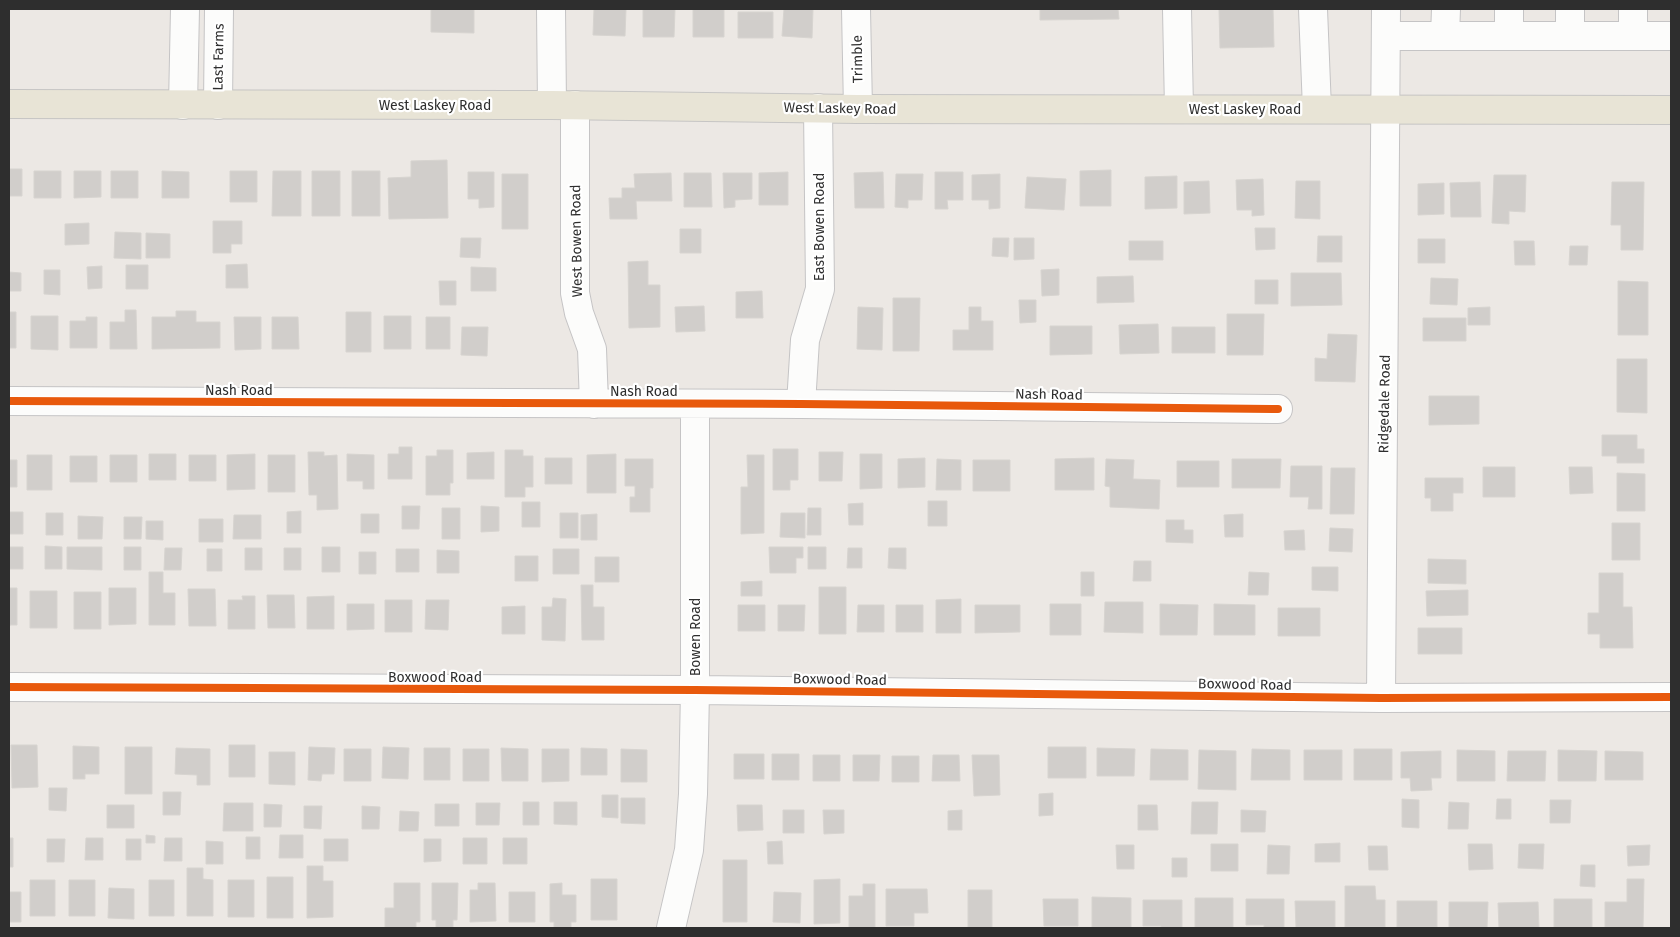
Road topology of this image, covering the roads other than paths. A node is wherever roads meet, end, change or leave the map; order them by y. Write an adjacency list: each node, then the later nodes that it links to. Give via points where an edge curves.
1 (184, 9): 19 (street)
2 (219, 9): 20 (street, Last Farms)
3 (551, 9): 21 (street, West Bowen Road)
4 (856, 9): 23 (street, Trimble)
5 (1177, 9): 24 (street)
6 (1313, 9): 25 (street)
7 (1386, 9): 12 (street, Ridgedale Road)
8 (1446, 9): 13 (street)
9 (1510, 9): 14 (street)
10 (1570, 9): 15 (street)
11 (1633, 9): 16 (street)
12 (1386, 36): 13 (street); 26 (street, Ridgedale Road)
13 (1445, 36): 14 (street)
14 (1510, 36): 15 (street)
15 (1570, 36): 16 (street)
16 (1633, 36): 17 (street)
17 (1671, 36)
18 (9, 104): 19 (main road, West Laskey Road)
19 (182, 105): 20 (main road, West Laskey Road)
20 (218, 105): 21 (main road, West Laskey Road)
21 (564, 105): 22 (main road, West Laskey Road); 29 (street, West Bowen Road, via 575,293 592,349)
22 (818, 108): 23 (main road, West Laskey Road); 31 (street, East Bowen Road, via 820,289 805,340)
23 (858, 108): 24 (main road, West Laskey Road)
24 (1179, 109): 25 (main road, West Laskey Road)
25 (1317, 109): 26 (main road, West Laskey Road)
26 (1387, 110): 27 (main road, West Laskey Road); 36 (street, Ridgedale Road)
27 (1671, 110)
28 (9, 401): 29 (street, Nash Road)
29 (594, 404): 30 (street, Nash Road)
30 (695, 404): 31 (street, Nash Road); 34 (street, Bowen Road)
31 (800, 404): 32 (street, Nash Road)
32 (1278, 409)
33 (9, 687): 34 (street, Boxwood Road)
34 (696, 690): 36 (street, Boxwood Road); 37 (street, Bowen Road, via 690,850)
35 (1671, 697): 36 (street, Boxwood Road)
36 (1381, 698)
37 (671, 928)

